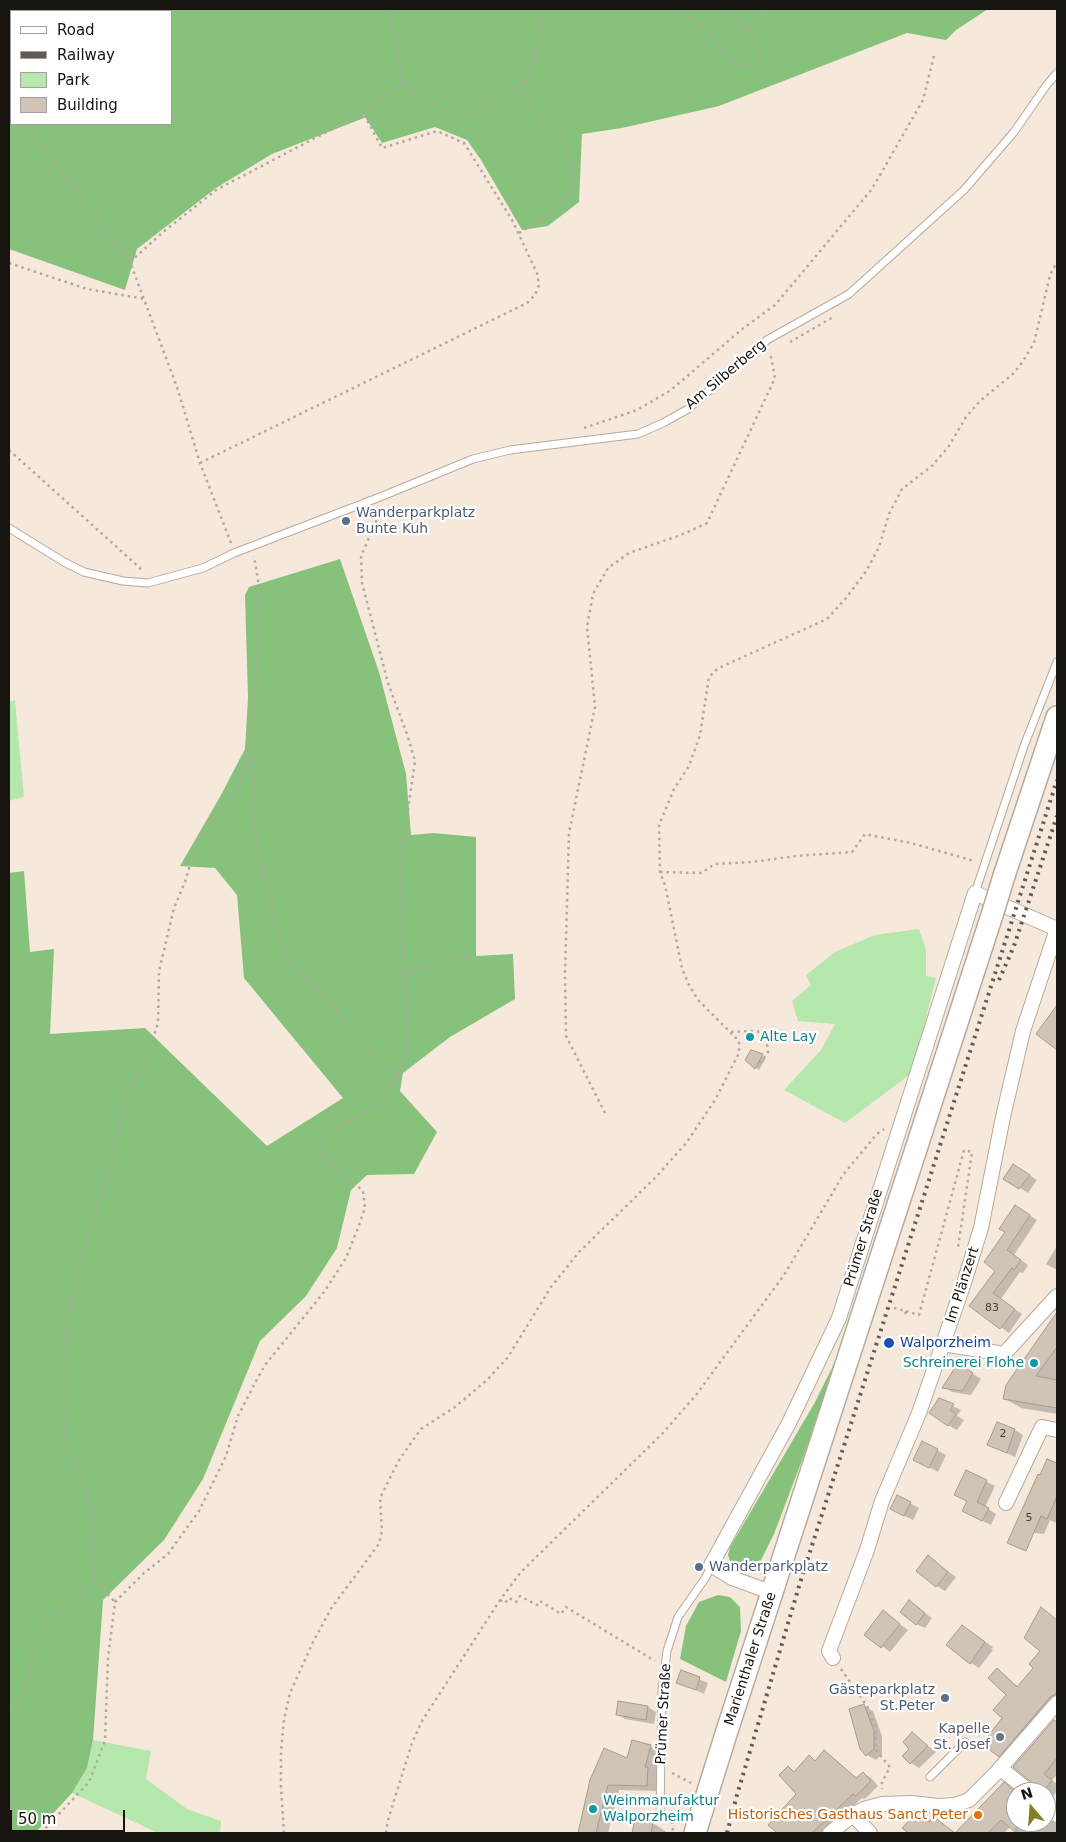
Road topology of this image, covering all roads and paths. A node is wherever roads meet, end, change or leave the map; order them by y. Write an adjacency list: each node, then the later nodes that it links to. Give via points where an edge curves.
1 (388, 9): 9 (path)
2 (541, 9): 10 (path, via 538,48 529,76)
3 (679, 9): 6 (path, via 710,34 735,63 746,66 755,64 759,53 757,43)
4 (717, 9): 6 (path, via 736,20)
5 (768, 9): 6 (path)
6 (745, 30)
7 (934, 56): 19 (path, via 923,100 872,189 775,305 671,390 637,410)
8 (1057, 73): 18 (lane, Am Silberberg, via 1014,132 964,190 922,229 849,294)
9 (402, 82): 10 (path, via 424,102 469,116); 11 (path)
10 (520, 88): 13 (path, via 530,109 560,137 570,158 573,182 568,196 554,212)
11 (363, 113): 13 (path, via 382,148 437,131 464,143); 15 (path, via 216,190)
12 (26, 125): 15 (path)
13 (519, 233): 21 (path, via 537,273 535,295 526,303)
14 (9, 262): 17 (path, via 87,289)
15 (130, 262): 17 (path)
16 (1057, 262): 31 (path, via 1050,275 1034,343 1023,361 966,417 949,446 932,466 902,489 889,514 875,555 846,598 826,620 723,666 710,677 700,735 689,766 674,789 659,825)
17 (145, 299): 21 (path)
18 (767, 340): 22 (lane, Am Silberberg, via 688,409 638,434 510,450 473,459); 39 (path, via 776,378 706,523 629,553 608,568 593,594 588,627 596,707 568,833 566,1036)
19 (580, 430)
20 (9, 450): 26 (path, via 140,568)
21 (200, 462): 25 (path)
22 (380, 497): 24 (lane, Am Silberberg); 35 (path, via 382,508 361,556 362,583 388,683 415,761 400,866)
23 (9, 528): 26 (lane, Am Silberberg, via 84,572)
24 (251, 546): 25 (lane, Am Silberberg); 29 (path, via 259,586)
25 (234, 552): 26 (lane, Am Silberberg, via 204,568)
26 (148, 583)
27 (1057, 662): 30 (lane, via 1024,746)
28 (1057, 717): 49 (main road, Marienthaler Straße, bridge)
29 (250, 752): 38 (path, via 261,862 284,955); 48 (path, via 239,787 204,828 197,842 174,908 159,971 158,1023 144,1065 124,1100 67,1322 69,1397 66,1447 92,1507 90,1552 95,1566)
30 (986, 864): 31 (path, via 865,834 852,852 715,864 701,873); 32 (lane)
31 (660, 872): 36 (path, via 688,983 698,1000)
32 (975, 893): 33 (street); 40 (street, Prümer Straße)
33 (1057, 929): 44 (street, Im Plänzert, via 1023,1031 981,1228)
34 (469, 955): 35 (path)
35 (404, 974): 38 (path, via 407,1048)
36 (731, 1032): 37 (path, via 749,1030 766,1035 768,1052); 68 (path, via 739,1041 739,1054 715,1100 687,1142 579,1252 551,1287 508,1357 455,1407 421,1430 399,1460 380,1498 382,1531 379,1544 332,1607 290,1693 281,1752)
37 (760, 1063)
38 (398, 1076): 51 (path, via 376,1104 323,1141 321,1158 363,1191 365,1200 346,1258 324,1292 265,1365 238,1416 226,1456 199,1511 168,1554)
39 (606, 1113)
40 (903, 1115): 47 (street, Prümer Straße, via 839,1318 788,1423); 50 (path, via 876,1134 843,1175 784,1275 696,1395 662,1434 521,1572)
41 (957, 1256): 43 (path, via 972,1152 964,1150 919,1314)
42 (1057, 1296): 44 (street, via 1004,1354)
43 (894, 1308)
44 (943, 1344): 52 (street, Im Plänzert, via 828,1650)
45 (1057, 1430): 46 (street, via 1042,1427)
46 (1006, 1503)
47 (711, 1565): 49 (street, via 732,1578); 53 (lane, Prümer Straße, via 678,1617)
48 (94, 1580): 51 (path); 55 (path, via 84,1595 63,1606 39,1634 32,1653 29,1680)
49 (773, 1593): 70 (main road, Marienthaler Straße)
50 (500, 1600): 53 (path, via 505,1603 509,1598 516,1602 520,1596 537,1605 540,1601 561,1614 566,1607); 69 (path, via 422,1721 412,1743)
51 (115, 1602): 67 (path, via 108,1658 105,1741 88,1782)
52 (833, 1658): 63 (path, via 866,1706 875,1726 875,1749 890,1767 882,1782)
53 (665, 1667): 65 (lane, Prümer Straße)
54 (1057, 1704): 57 (street)
55 (9, 1716)
56 (965, 1742): 59 (lane)
57 (1000, 1768): 60 (street); 63 (street, via 969,1800 955,1805)
58 (670, 1772): 61 (path, via 693,1784)
59 (930, 1777)
60 (1018, 1782)
61 (691, 1790)
62 (9, 1796): 64 (path, via 12,1804)
63 (882, 1804): 66 (street)
64 (9, 1811)
65 (660, 1815)
66 (853, 1815): 71 (street); 72 (street)
67 (41, 1833)
68 (284, 1833)
69 (386, 1833)
70 (695, 1833)
71 (830, 1833)
72 (870, 1833)

